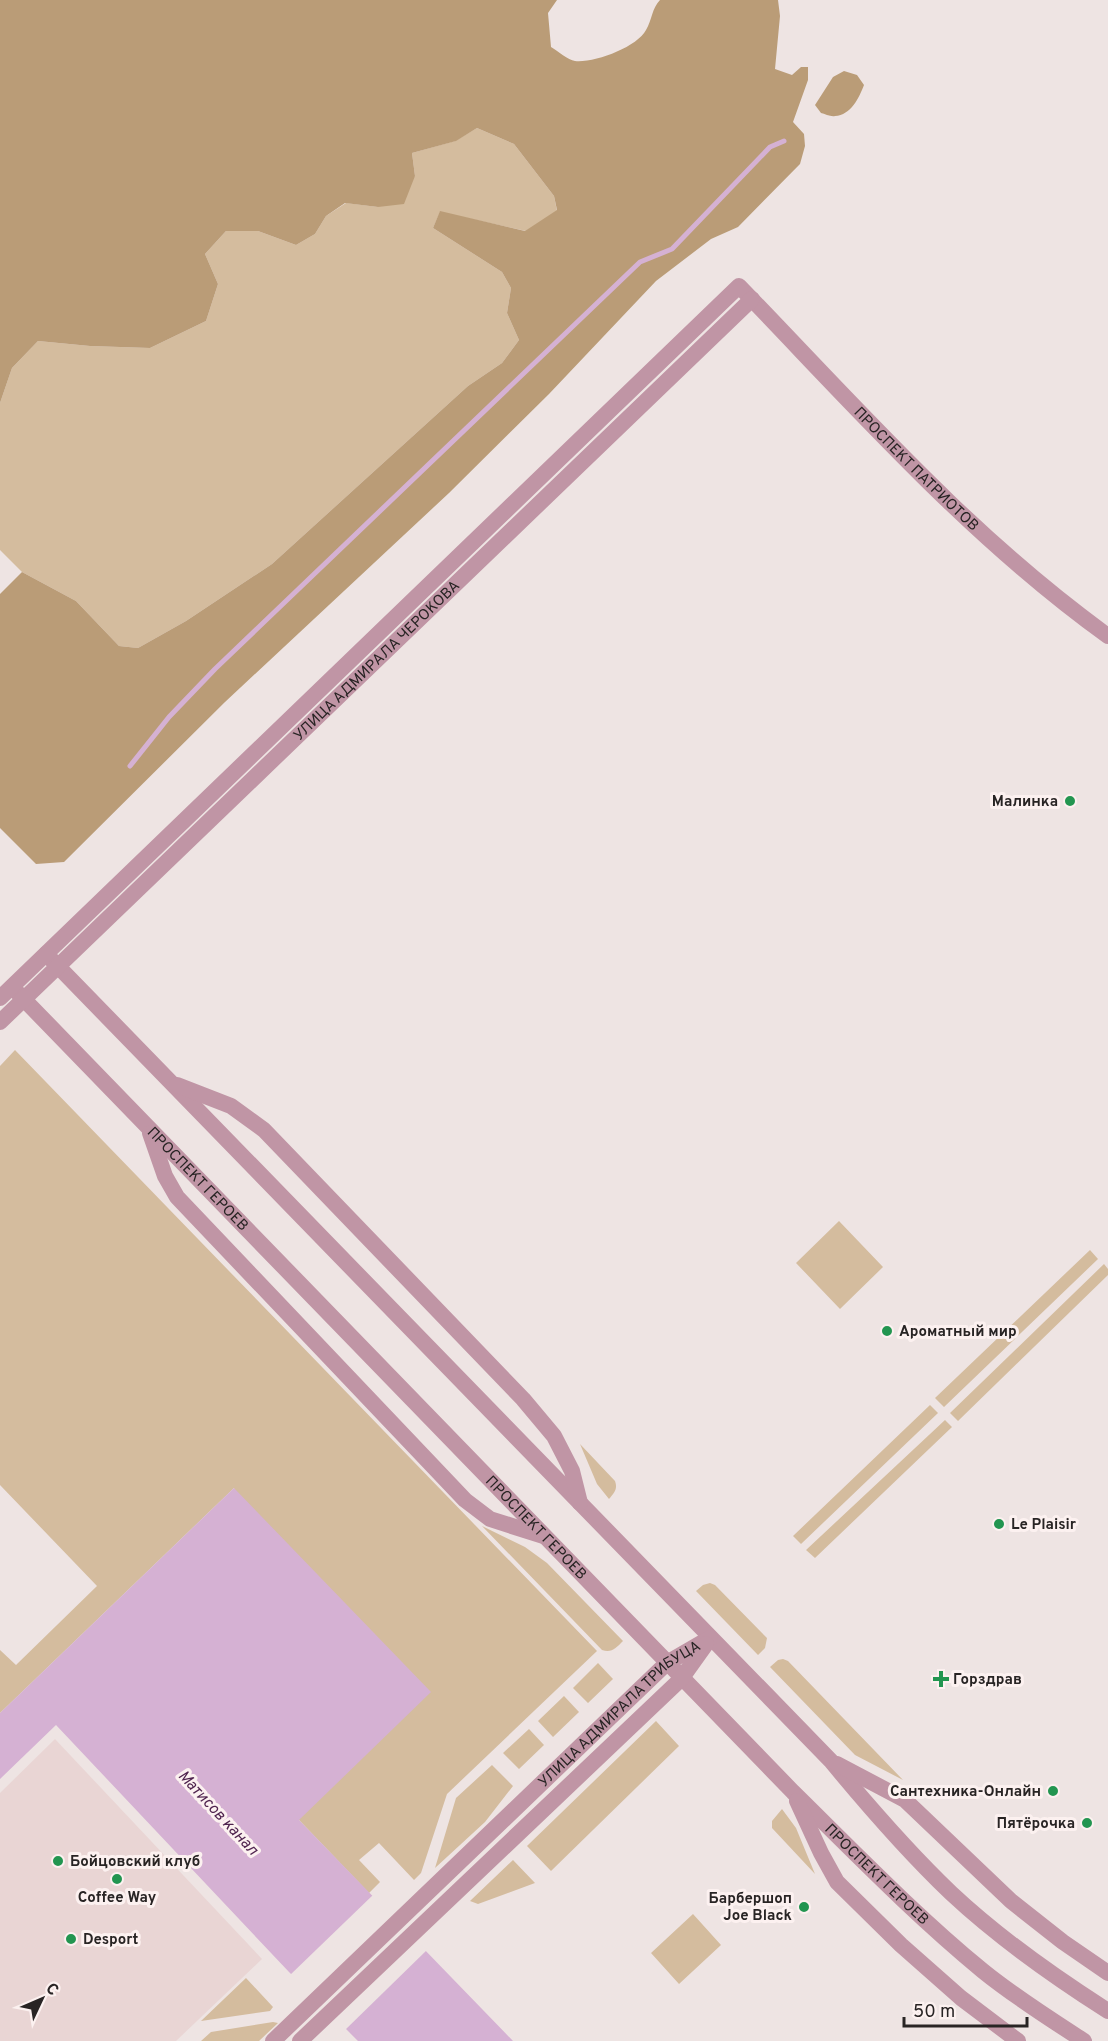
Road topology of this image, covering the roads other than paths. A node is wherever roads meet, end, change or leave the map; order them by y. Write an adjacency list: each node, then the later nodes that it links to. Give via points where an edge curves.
1 (739, 286): 2 (street, ПРОСПЕКТ ПАТРИОТОВ); 4 (street, УЛИЦА АДМИРАЛА ЧЕРОКОВА)
2 (752, 299): 3 (street, ПРОСПЕКТ ПАТРИОТОВ, via 964,517); 4 (street, УЛИЦА АДМИРАЛА ЧЕРОКОВА)
3 (1108, 636)
4 (52, 960): 5 (street, УЛИЦА АДМИРАЛА ЧЕРОКОВА); 7 (street)
5 (12, 995): 6 (street, УЛИЦА АДМИРАЛА ЧЕРОКОВА); 8 (street, ПРОСПЕКТ ГЕРОЕВ)
6 (0, 1022)
7 (172, 1083): 9 (street); 9 (street, via 231,1106 264,1130 524,1399 554,1436 572,1471)
8 (149, 1129): 10 (street, ПРОСПЕКТ ГЕРОЕВ); 10 (street, via 165,1176 177,1197 465,1500 490,1519)
9 (580, 1503): 11 (street)
10 (544, 1536): 12 (street, ПРОСПЕКТ ГЕРОЕВ)
11 (710, 1638): 12 (street, УЛИЦА АДМИРАЛА ТРИБУЦА); 13 (street, УЛИЦА АДМИРАЛА ТРИБУЦА); 14 (street)
12 (667, 1663): 13 (street, ПРОСПЕКТ ГЕРОЕВ); 18 (street, УЛИЦА АДМИРАЛА ТРИБУЦА)
13 (681, 1679): 15 (street, ПРОСПЕКТ ГЕРОЕВ); 19 (street, УЛИЦА АДМИРАЛА ТРИБУЦА)
14 (831, 1761): 16 (street, via 905,1800 1011,1901); 17 (street, via 883,1823 951,1893 1006,1941)
15 (793, 1792): 20 (street, via 837,1882 961,1998); 21 (street, ПРОСПЕКТ ГЕРОЕВ, via 926,1921 984,1971)
16 (1108, 1973)
17 (1108, 2011)
18 (273, 2041)
19 (300, 2041)
20 (1018, 2041)
21 (1084, 2041)

